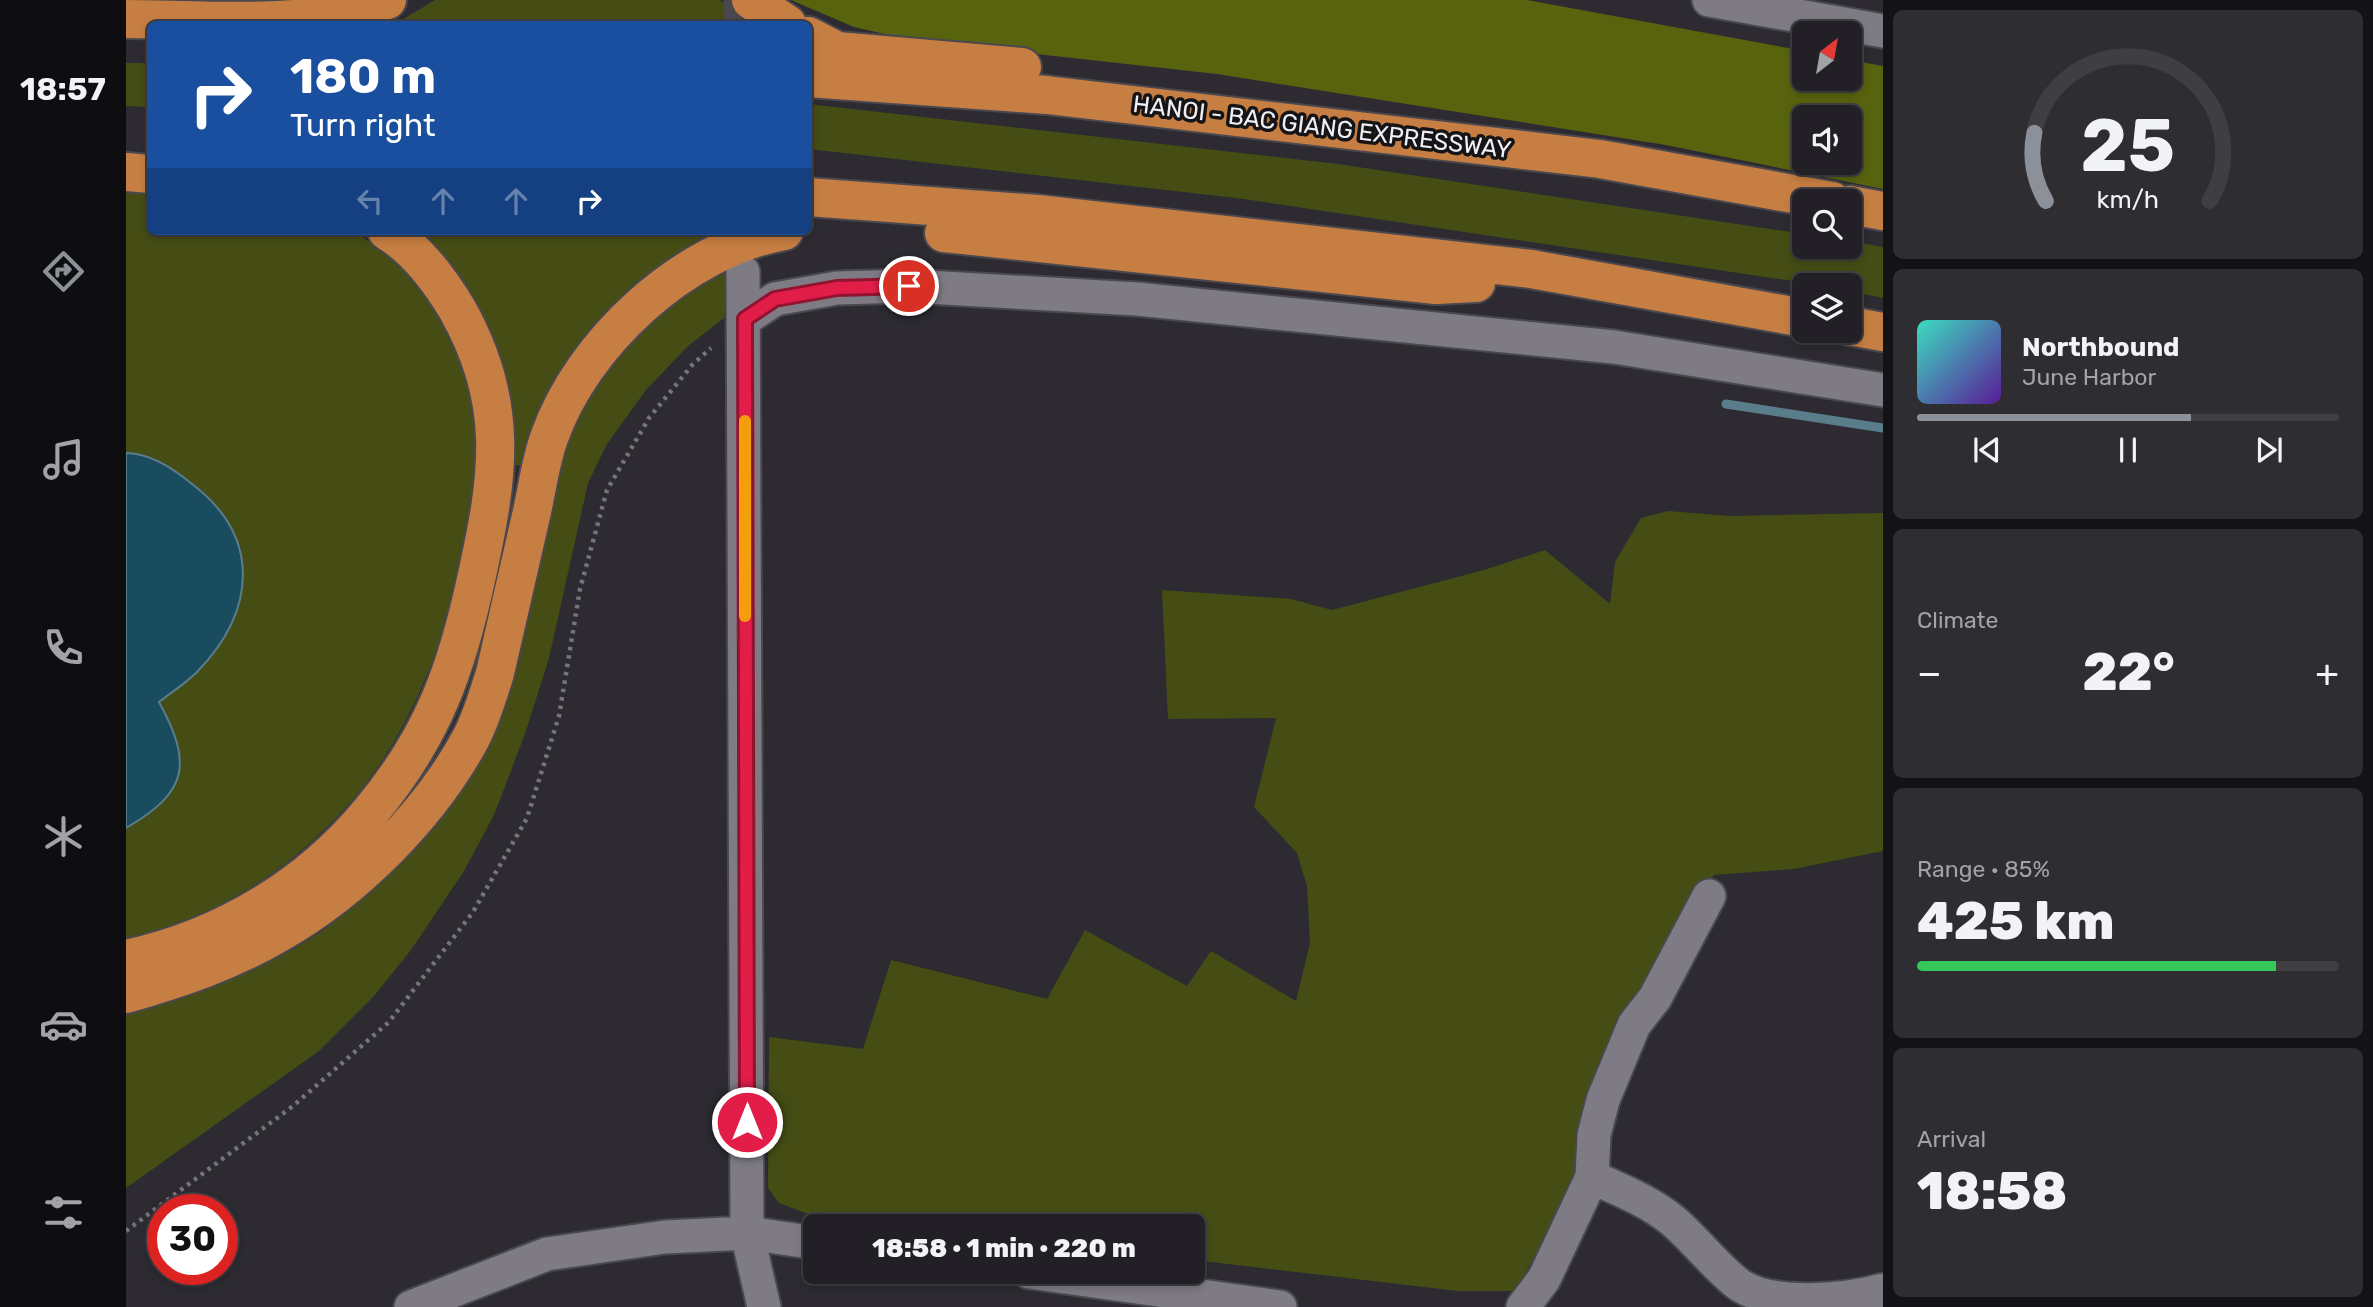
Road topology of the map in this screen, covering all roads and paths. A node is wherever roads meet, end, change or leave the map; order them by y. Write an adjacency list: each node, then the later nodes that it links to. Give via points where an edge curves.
1 (387, 0): 4 (highway, via 355,12 268,19)
2 (751, 0): 5 (highway)
3 (1709, 0): 6 (street)
4 (126, 19)
5 (782, 21)
6 (1883, 31)
7 (126, 38): 9 (highway)
8 (812, 38): 13 (highway, via 836,51 1044,69 1425,112)
9 (147, 39)
10 (812, 78): 13 (highway, HANOI - BAC GIANG EXPRESSWAY, via 1047,95)
11 (126, 157): 12 (highway)
12 (147, 158)
13 (1600, 159): 16 (highway, HANOI - BAC GIANG EXPRESSWAY)
14 (126, 172): 15 (highway)
15 (147, 174)
16 (1792, 194)
17 (812, 197): 24 (highway, via 1038,214)
18 (1862, 207): 19 (highway)
19 (1883, 211)
20 (812, 226): 24 (highway, via 847,223 1436,285)
21 (392, 235): 31 (highway, via 437,279 469,331 495,417 492,510 449,683 419,744 390,788 337,848 252,912 207,935)
22 (771, 235): 32 (highway, via 736,246 674,280 627,318 580,376 549,438 483,710 454,765 399,835 320,907 278,934 205,968)
23 (743, 272): 26 (street)
24 (1576, 276): 25 (highway)
25 (1792, 316)
26 (745, 319): 29 (street, via 775,299 837,288 909,286 1124,298 1614,347); 34 (street)
27 (1862, 328): 28 (highway)
28 (1883, 332)
29 (1883, 390)
30 (1709, 896): 33 (street, via 1655,998 1634,1025 1603,1100 1594,1135)
31 (126, 959)
32 (126, 994)
33 (1592, 1177): 37 (street, via 1670,1218 1742,1287 1815,1301); 41 (street, via 1544,1279)
34 (747, 1233): 35 (street); 38 (street, via 665,1237 547,1254); 39 (street)
35 (803, 1241)
36 (1115, 1284): 40 (street)
37 (1883, 1290)
38 (411, 1307)
39 (764, 1307)
40 (1280, 1307)
41 (1523, 1307)

